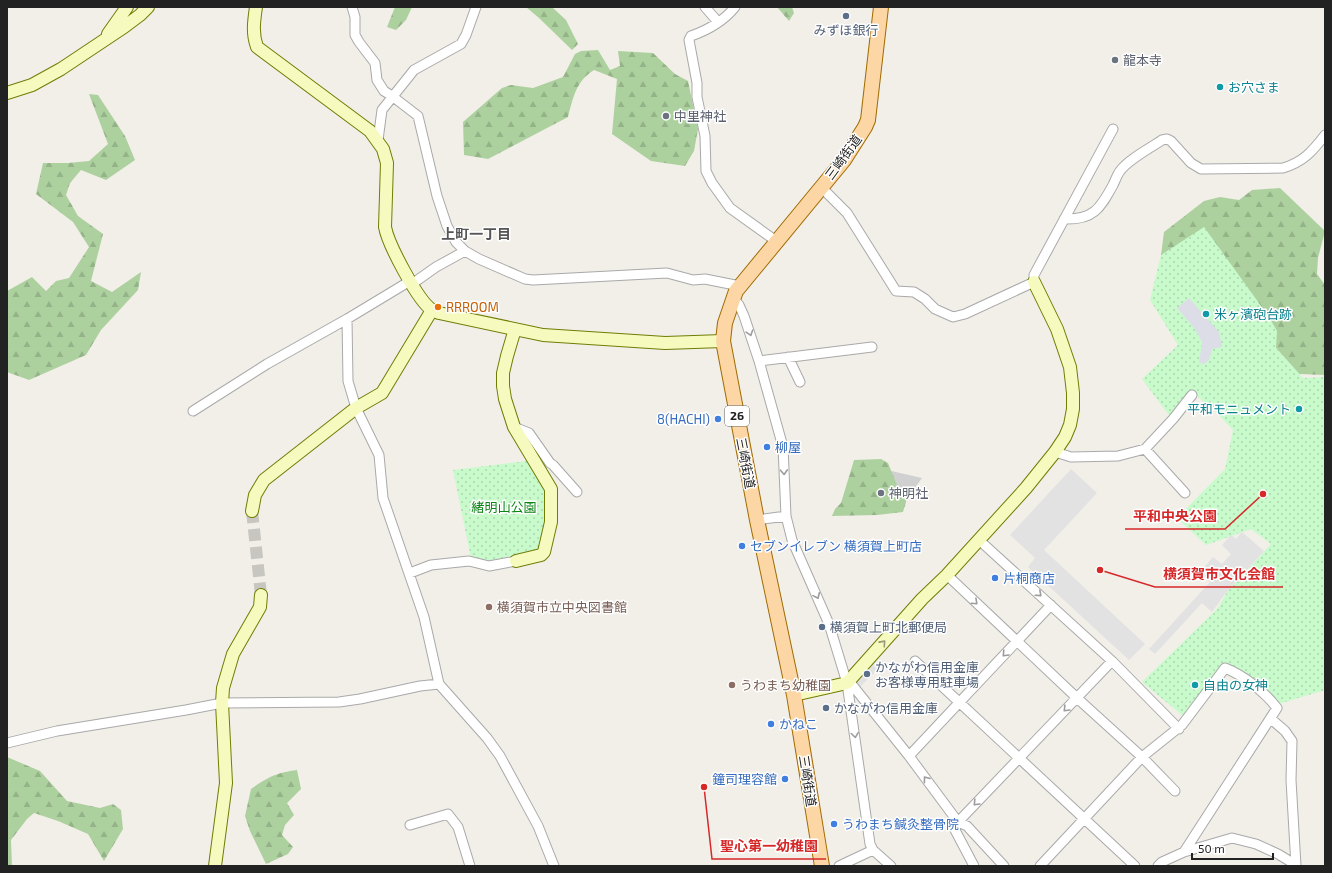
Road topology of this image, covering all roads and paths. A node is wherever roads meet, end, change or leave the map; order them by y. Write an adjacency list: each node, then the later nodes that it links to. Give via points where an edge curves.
1 (127, 7): 10 (street)
2 (148, 7): 10 (street, via 140,16)
3 (256, 7): 15 (street, via 253,27 257,46 370,130)
4 (352, 7): 12 (street, via 355,34 375,63 380,86)
5 (476, 7): 12 (street, via 461,44 414,70)
6 (705, 7): 9 (street)
7 (735, 7): 9 (street, via 727,17)
8 (881, 7): 16 (main road, 三崎街道 / 26, via 868,120 844,160)
9 (718, 22): 18 (street, via 691,36 689,40 705,136 706,171 730,208)
10 (102, 42): 11 (street, via 32,85)
11 (7, 93)
12 (392, 96): 15 (street, via 382,110); 19 (street, via 418,116 436,196 447,226 456,242)
13 (1113, 130): 17 (street)
14 (1325, 135): 17 (street, via 1312,151 1295,164 1283,168 1201,169 1191,163 1171,141 1162,140 1128,163 1096,212 1075,219)
15 (378, 140): 21 (street, via 387,163 387,237)
16 (821, 186): 18 (main road, 三崎街道 / 26); 20 (street, via 847,213 896,291 914,292 935,310 953,317 965,314)
17 (1064, 219): 20 (street, via 1034,275)
18 (776, 241): 22 (main road, 三崎街道 / 26)
19 (465, 251): 21 (street); 22 (street, via 525,279 668,273 693,280 705,279)
20 (1034, 282): 37 (street, via 1057,329 1072,380 1073,409 1070,425)
21 (411, 283): 24 (street, via 426,306); 25 (street)
22 (740, 286): 23 (main road, 三崎街道 / 26)
23 (733, 298): 27 (main road, 三崎街道 / 26); 30 (street, one-way to 30, via 740,305)
24 (432, 310): 26 (street); 33 (street, via 382,394)
25 (347, 319): 33 (street, via 348,381); 34 (street, via 267,364)
26 (515, 329): 27 (street, via 567,337 657,342); 35 (street, via 503,373 505,399)
27 (723, 341): 42 (main road, 三崎街道 / 26)
28 (872, 347): 29 (street)
29 (788, 357): 30 (street); 31 (street)
30 (759, 361): 41 (street, one-way to 41, via 783,447)
31 (800, 382)
32 (1192, 395): 36 (street)
33 (356, 408): 40 (street, via 264,480 255,495); 45 (street, via 379,455 383,498)
34 (193, 411)
35 (514, 427): 38 (street, via 529,433 550,463); 44 (street, via 551,489 551,522 544,552)
36 (1145, 449): 37 (street, via 1118,456 1071,457); 39 (street)
37 (1055, 452): 43 (street)
38 (577, 492)
39 (1185, 493)
40 (252, 511)
41 (786, 516): 42 (street); 52 (street, one-way to 52, via 792,540 829,624)
42 (756, 520): 54 (main road, 三崎街道 / 26)
43 (979, 540): 46 (street); 48 (street, one-way to 48)
44 (516, 561): 45 (street, via 489,566 469,561 431,565)
45 (410, 573): 53 (street, via 424,617)
46 (947, 575): 49 (street, one-way to 49); 52 (street, one-way to 46, via 922,599)
47 (261, 594): 56 (street, via 260,607 232,654)
48 (1051, 605): 49 (street); 51 (street)
49 (1017, 641): 55 (street); 57 (street, one-way to 57)
50 (915, 661): 57 (street)
51 (1112, 661): 55 (street); 59 (street)
52 (848, 682): 54 (street); 61 (street); 68 (street, one-way to 68, via 870,844)
53 (439, 684): 56 (street, via 339,702); 73 (street, via 500,756 538,826)
54 (794, 695): 74 (main road, 三崎街道 / 26)
55 (1076, 698): 62 (street); 63 (street, one-way to 63)
56 (222, 702): 60 (street, via 57,731); 71 (street, via 226,784)
57 (960, 702): 61 (street); 63 (street)
58 (1271, 719): 59 (street, via 1277,708 1270,699 1236,672 1225,668); 69 (street); 70 (street, via 1292,741 1291,780)
59 (1179, 729): 62 (street)
60 (7, 743)
61 (909, 756): 66 (street, one-way to 61)
62 (1142, 757): 64 (street); 65 (street)
63 (1019, 758): 65 (street); 66 (street, one-way to 66)
64 (1175, 791)
65 (1085, 818): 79 (street); 80 (street)
66 (958, 822): 77 (street, via 955,830); 78 (street, via 967,826)
67 (410, 825): 72 (street, via 448,814 458,827)
68 (873, 850): 75 (street); 76 (street)
69 (1184, 852): 70 (street, via 1232,838 1256,844); 81 (street)
70 (1296, 865)
71 (215, 866)
72 (470, 866)
73 (554, 866)
74 (822, 866)
75 (839, 866)
76 (891, 866)
77 (974, 866)
78 (1004, 866)
79 (1040, 866)
80 (1134, 866)
81 (1158, 866)

